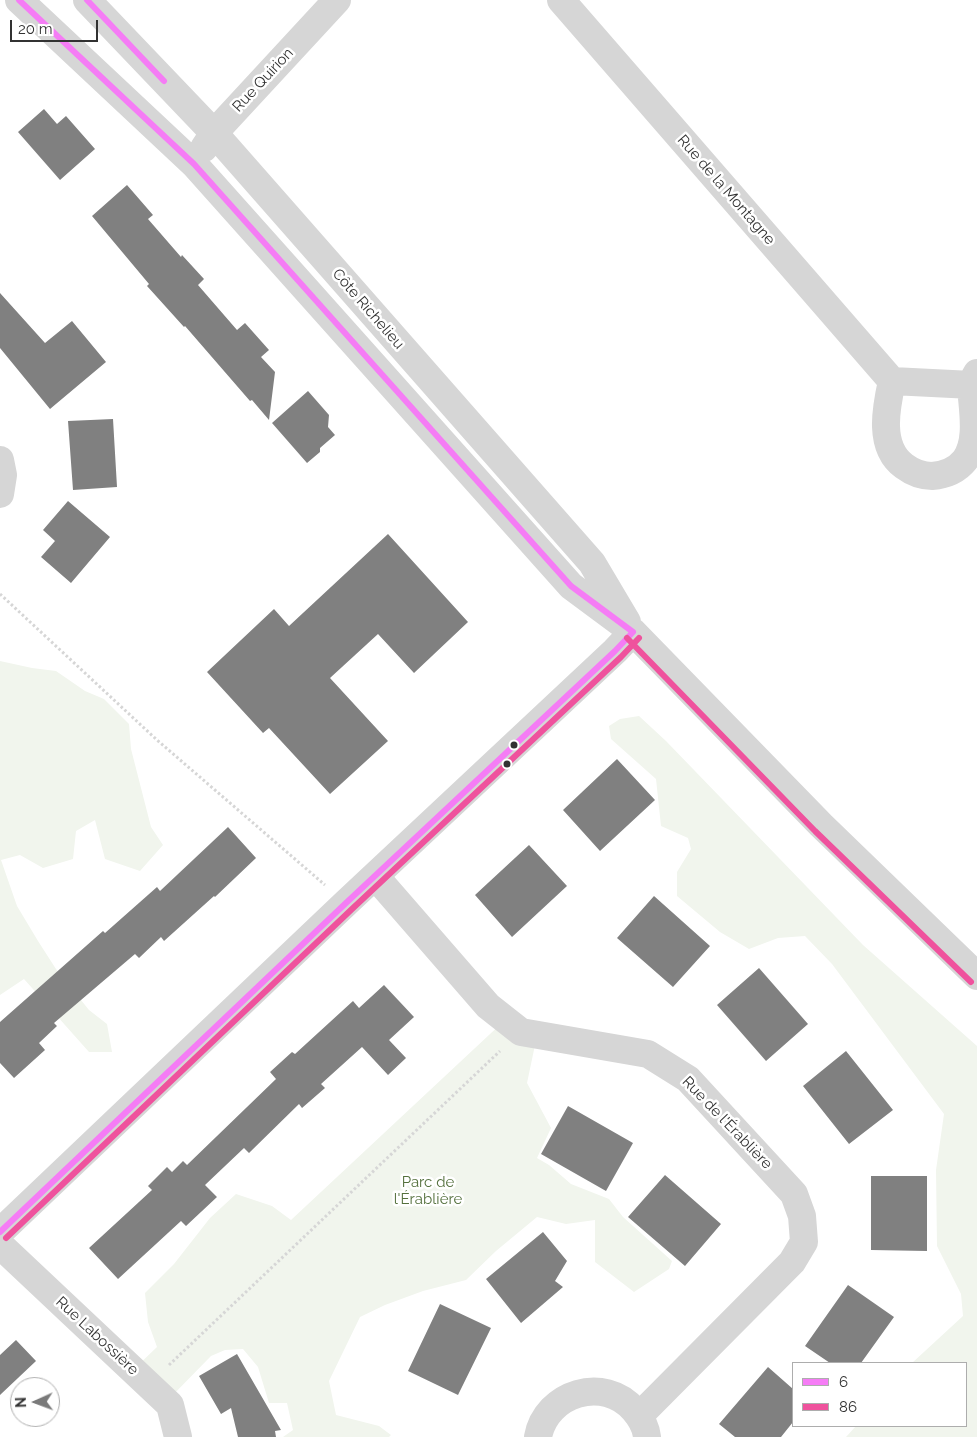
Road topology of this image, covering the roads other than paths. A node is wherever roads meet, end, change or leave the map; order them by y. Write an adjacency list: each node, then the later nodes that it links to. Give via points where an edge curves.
1 (19, 0): 6 (street, Côte Richelieu)
2 (87, 0): 5 (street, Côte Richelieu)
3 (337, 0): 5 (street, Rue Quirion)
4 (561, 0): 8 (street, Rue de la Montagne)
5 (214, 133): 6 (street, Rue Quirion); 11 (street, Côte Richelieu, via 592,563)
6 (194, 164): 11 (street, Côte Richelieu, via 571,586)
7 (974, 379): 8 (street); 8 (street, via 976,432 973,447 955,470 926,476 911,471 890,450 886,417)
8 (892, 380)
9 (0, 460): 10 (street, via 4,475)
10 (0, 494)
11 (633, 632): 12 (street); 13 (street, Côte Richelieu, via 821,825)
12 (376, 876): 14 (street); 16 (street, Rue de l'Érablière, via 488,1006 521,1032 648,1054 688,1079 794,1194 802,1216 804,1242 792,1262)
13 (977, 976)
14 (0, 1232)
15 (0, 1244): 17 (street, Rue Labossière, via 170,1405)
16 (643, 1426): 18 (street, Rue de l'Érablière, via 628,1402 595,1390 561,1400 548,1413)
17 (178, 1437)
18 (538, 1437)

